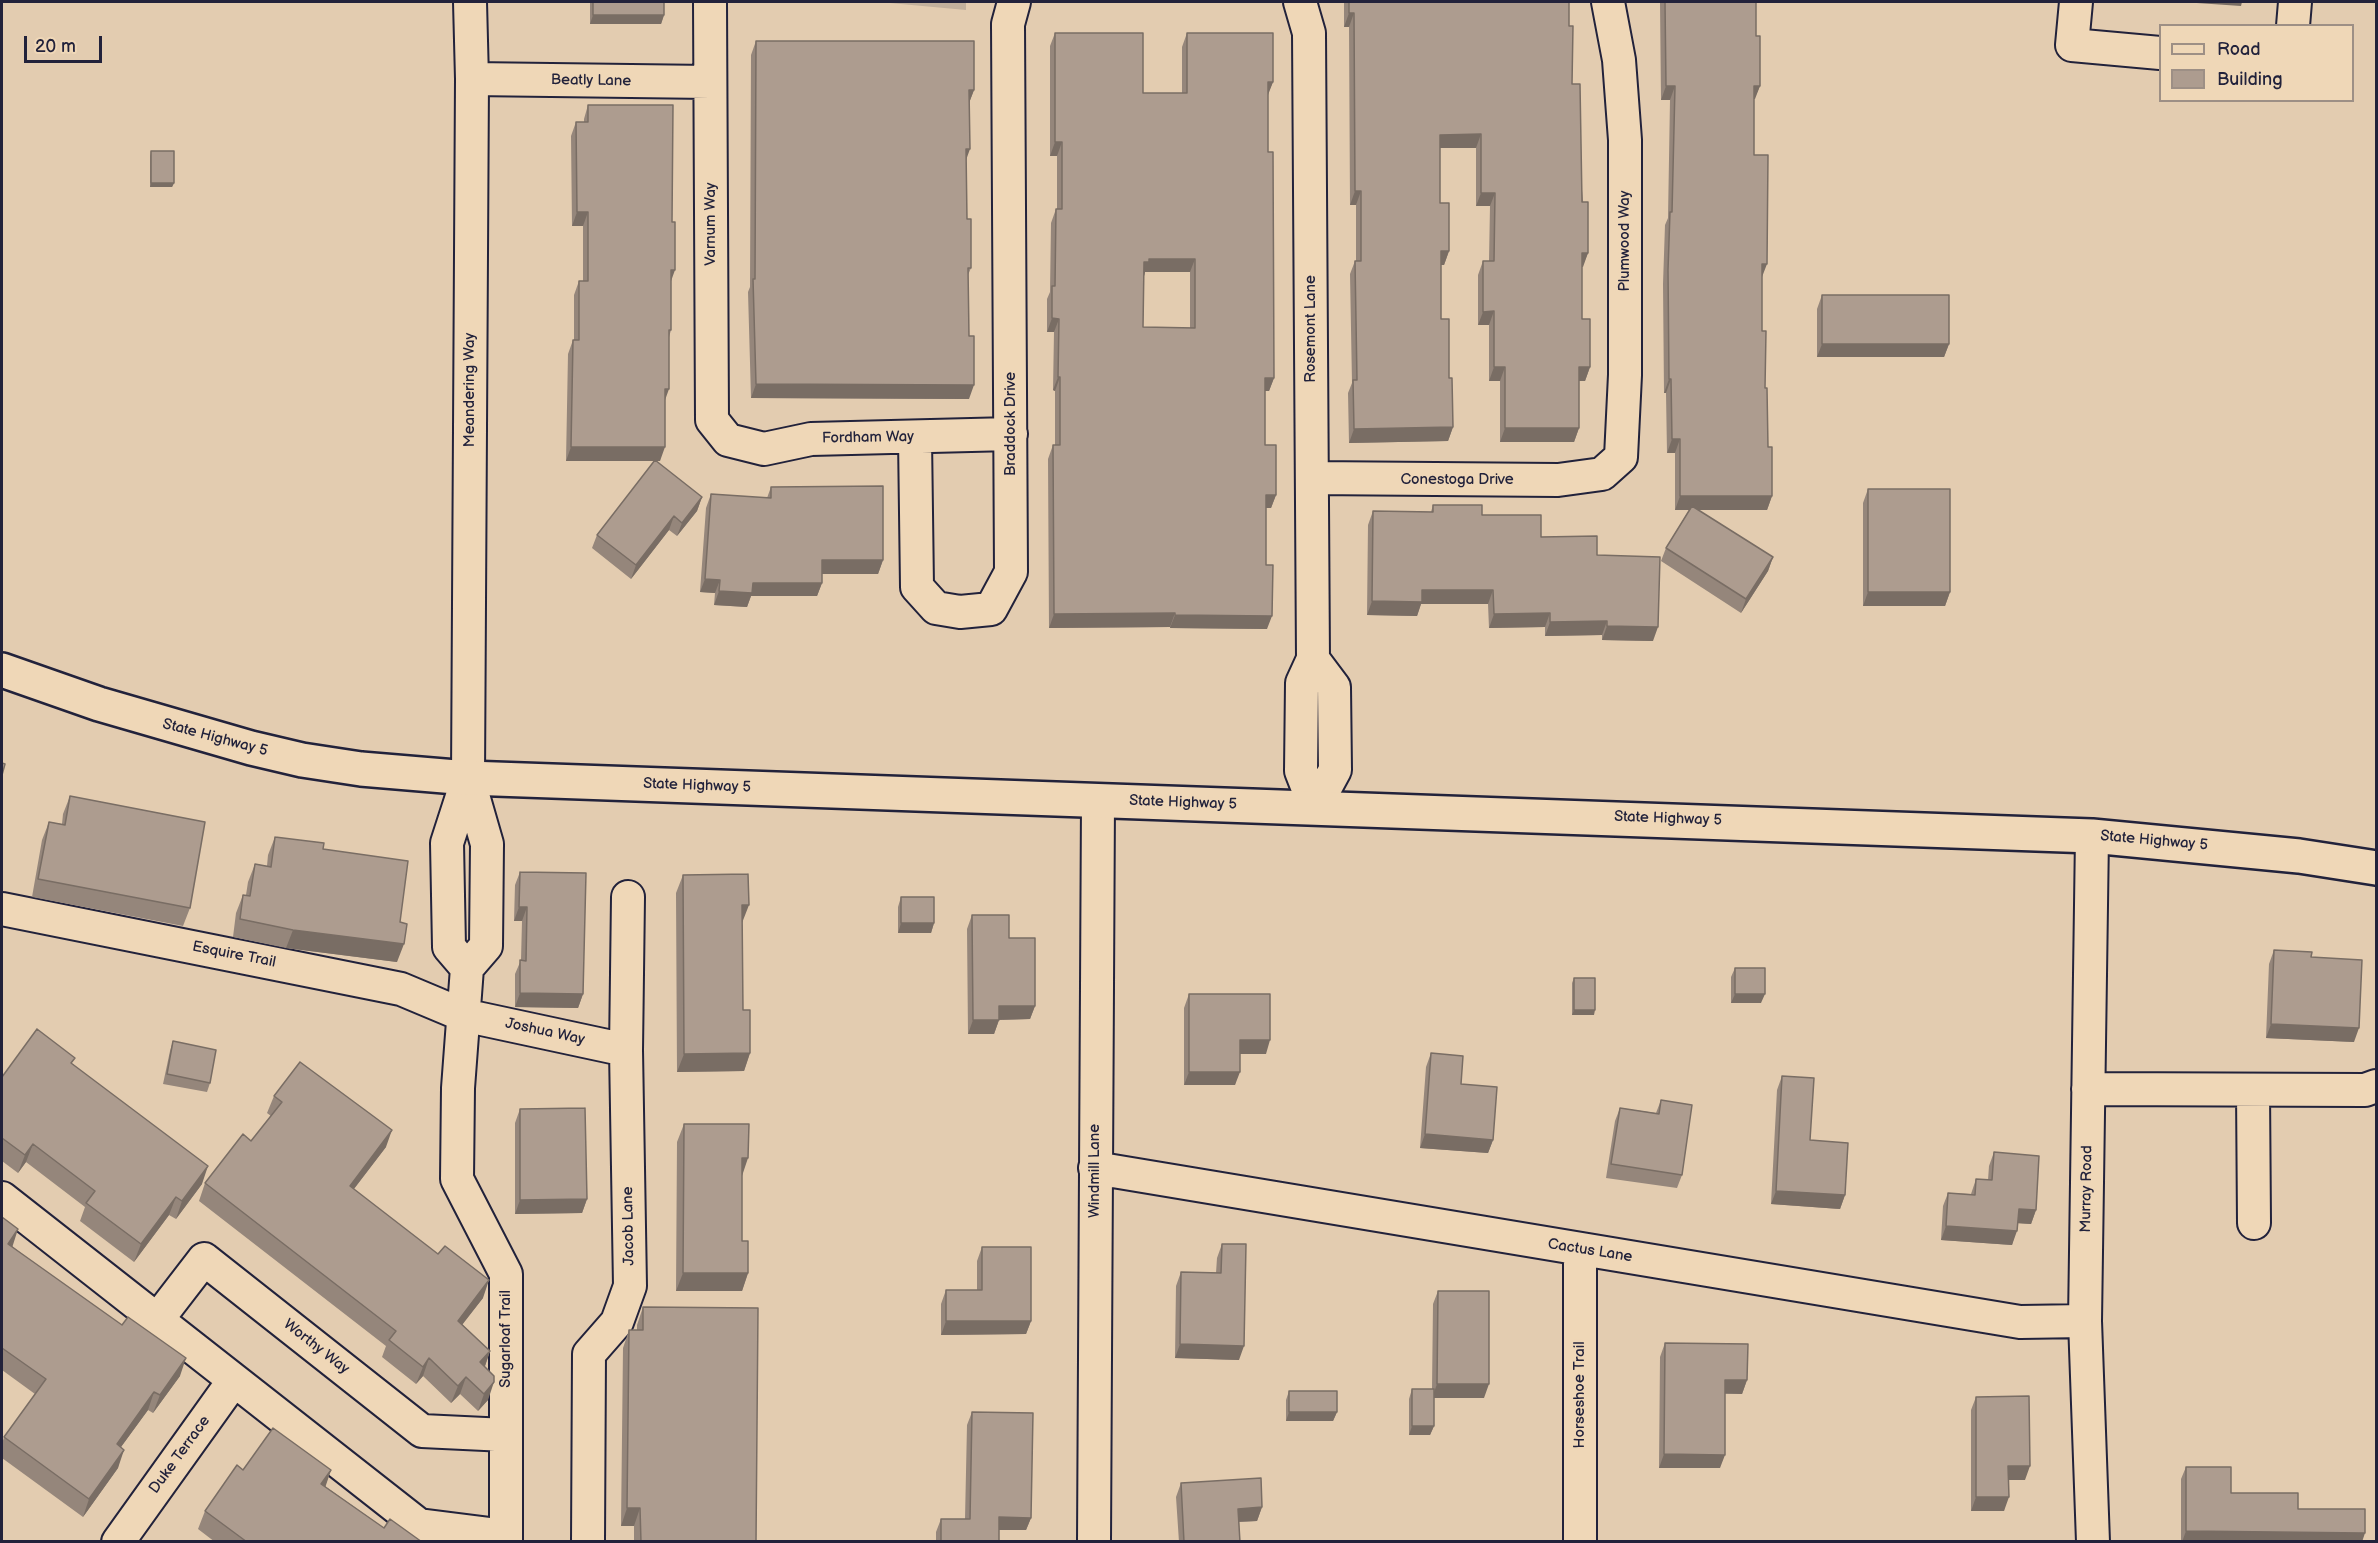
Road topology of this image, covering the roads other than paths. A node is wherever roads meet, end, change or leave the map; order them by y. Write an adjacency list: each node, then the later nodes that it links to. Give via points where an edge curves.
1 (470, 2): 10 (street, Meandering Way)
2 (710, 2): 11 (street, Varnum Way)
3 (1014, 2): 12 (street, Braddock Drive, via 1008,24)
4 (1300, 2): 16 (street, Rosemont Lane, via 1309,33)
5 (1608, 2): 15 (street, Plumwood Way, via 1619,60 1625,140 1625,375 1621,457)
6 (2076, 2): 9 (street, via 2072,45)
7 (2295, 2): 8 (street)
8 (2293, 24)
9 (2159, 53)
10 (472, 80): 11 (street, Beatly Lane); 18 (street, Meandering Way)
11 (710, 82): 14 (street, Varnum Way, via 712,420)
12 (1011, 434): 13 (street, Fordham Way); 13 (street, Braddock Drive, via 1011,572 991,609 960,612 936,608 917,586)
13 (915, 438): 14 (street, Fordham Way, via 811,439 764,449)
14 (728, 440)
15 (1602, 474): 16 (street, Conestoga Drive, via 1558,480)
16 (1312, 478): 20 (street, Rosemont Lane, via 1313,659 1302,683 1301,771)
17 (2, 669): 18 (main road, State Highway 5, via 162,724 292,758 361,769)
18 (468, 778): 19 (main road, State Highway 5); 25 (street, Sugarloaf Trail, via 447,843 448,947 467,968)
19 (1098, 801): 20 (main road, State Highway 5); 30 (street, Windmill Lane)
20 (1315, 807): 21 (main road, State Highway 5)
21 (2092, 836): 22 (main road, State Highway 5); 28 (street, Murray Road)
22 (2376, 867)
23 (628, 897): 26 (street, Jacob Lane)
24 (2, 909): 25 (street, Esquire Trail, via 401,989)
25 (463, 1015): 26 (street, Joshua Way); 37 (street, Sugarloaf Trail, via 457,1179 506,1274)
26 (626, 1050): 40 (street, Jacob Lane, via 630,1286 638,1306 617,1322 590,1354)
27 (2376, 1086): 29 (street, via 2365,1090)
28 (2088, 1089): 29 (street); 35 (street, Murray Road)
29 (2253, 1090): 32 (street)
30 (1095, 1168): 33 (street, Cactus Lane); 41 (street, Windmill Lane)
31 (2, 1198): 34 (street)
32 (2254, 1223)
33 (1580, 1249): 35 (street, Cactus Lane, via 2020,1322); 42 (street, Horseshoe Trail)
34 (157, 1320): 36 (street); 37 (street, Worthy Way, via 204,1259 422,1431)
35 (2085, 1321): 43 (street, Murray Road)
36 (234, 1380): 38 (street, Duke Terrace); 39 (street, via 419,1525)
37 (506, 1435): 39 (street, Sugarloaf Trail)
38 (128, 1538)
39 (506, 1539)
40 (588, 1542)
41 (1094, 1542)
42 (1580, 1542)
43 (2092, 1542)

